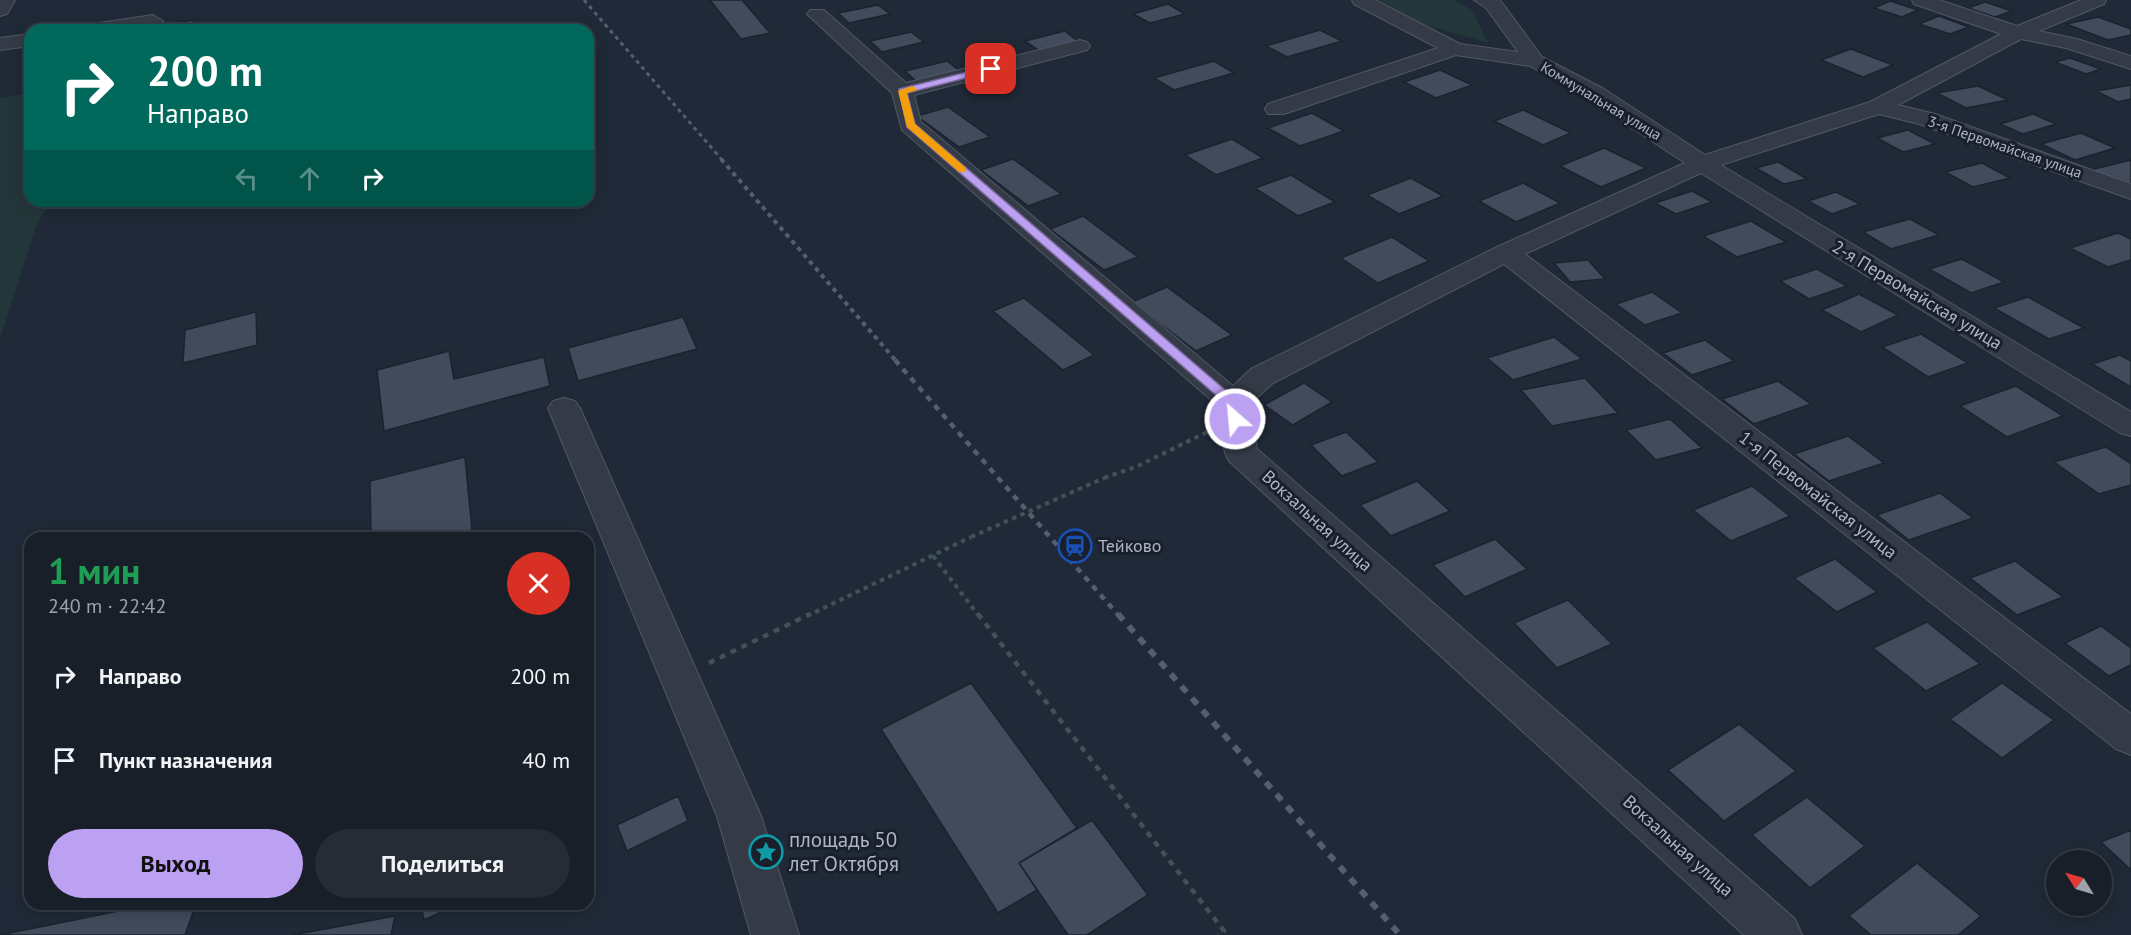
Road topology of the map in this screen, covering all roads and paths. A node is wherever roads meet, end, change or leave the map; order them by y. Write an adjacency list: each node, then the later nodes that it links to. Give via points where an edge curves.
1 (6, 0): 7 (street)
2 (1361, 0): 14 (street, Коммунальная улица)
3 (1921, 0): 10 (street)
4 (2097, 0): 10 (street)
5 (1494, 1): 15 (street)
6 (819, 6): 17 (street)
7 (0, 10)
8 (153, 21): 9 (street)
9 (133, 24)
10 (2018, 33): 16 (street, via 2070,43); 18 (street)
11 (24, 41): 12 (street)
12 (0, 44)
13 (1080, 46): 17 (street)
14 (1455, 49): 15 (street, Коммунальная улица); 19 (street)
15 (1535, 61): 20 (street, Коммунальная улица, via 1596,94)
16 (2131, 63)
17 (902, 91): 23 (street, via 910,125)
18 (1878, 107): 20 (street); 21 (street, 3-я Первомайская улица, via 1927,119)
19 (1276, 109)
20 (1702, 164): 22 (street); 25 (street, 2-я Первомайская улица)
21 (2131, 192)
22 (1506, 253): 23 (street, via 1262,376); 28 (street, 1-я Первомайская улица)
23 (1233, 403): 26 (path, bridge, via 1213,430); 31 (street, Вокзальная улица, via 1241,453)
24 (564, 408): 27 (street)
25 (2131, 426)
26 (933, 556): 27 (path); 30 (path, via 1224,931)
27 (681, 677): 29 (street, via 739,816)
28 (2131, 737)
29 (775, 935)
30 (1218, 935)
31 (1778, 935)

